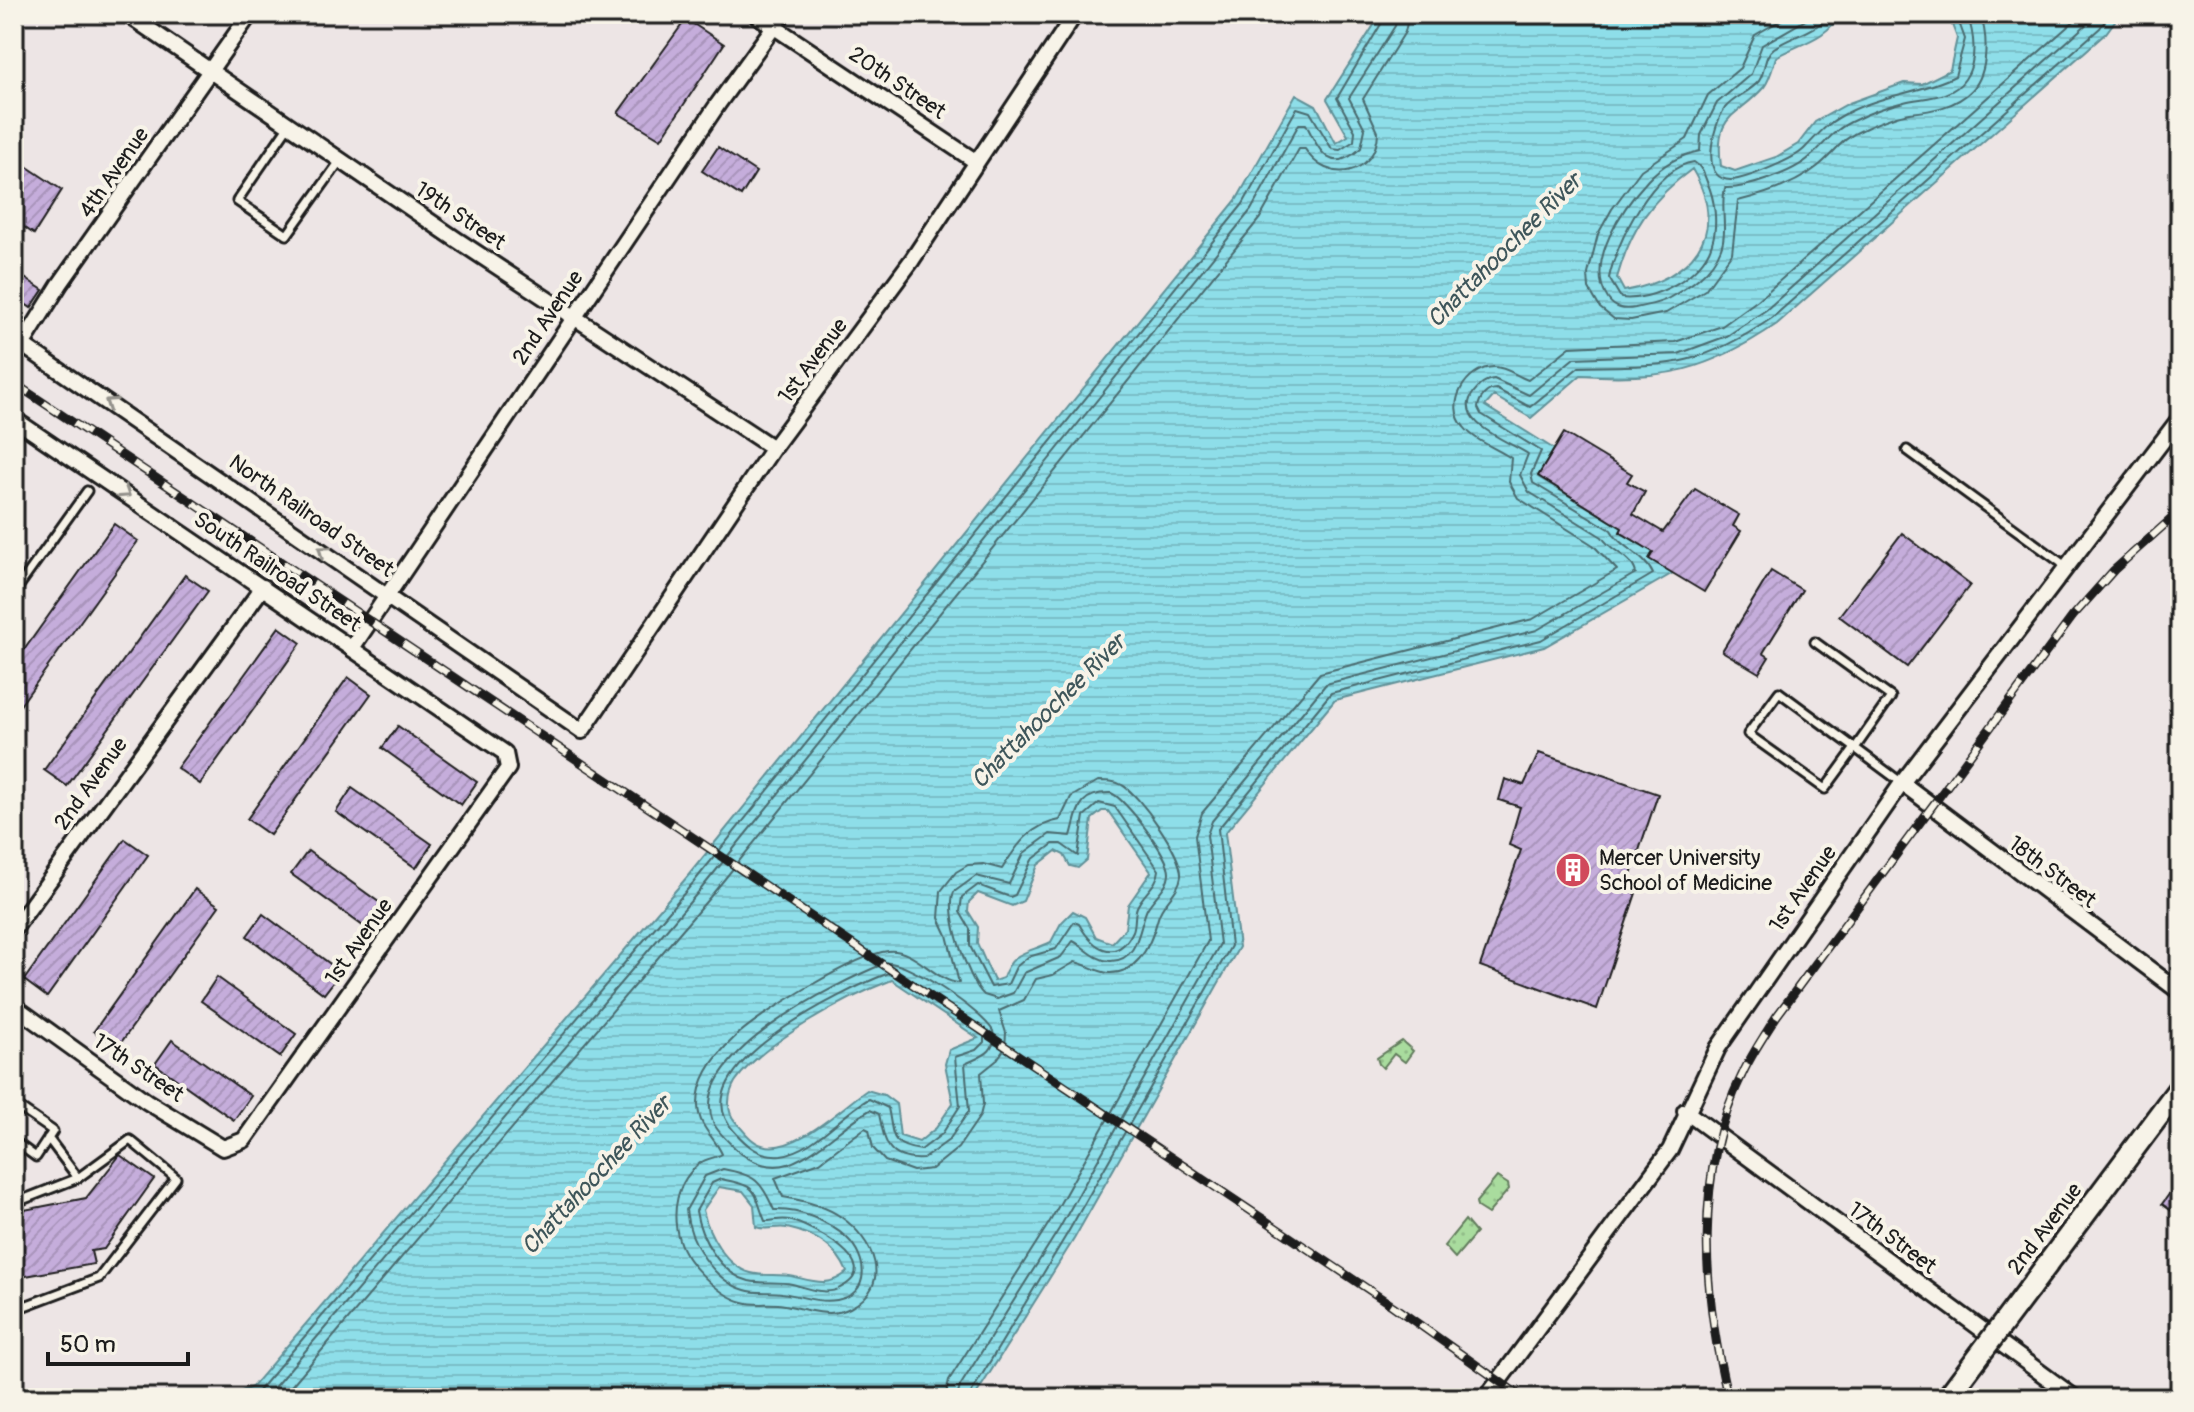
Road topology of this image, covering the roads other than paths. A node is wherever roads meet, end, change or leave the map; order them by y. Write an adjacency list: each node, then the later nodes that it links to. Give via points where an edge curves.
1 (127, 14): 6 (street, 19th Street)
2 (250, 14): 6 (street, 4th Avenue)
3 (755, 14): 5 (street, 20th Street)
4 (1075, 14): 9 (street, 1st Avenue)
5 (779, 20): 9 (street, 20th Street); 10 (street, 2nd Avenue)
6 (212, 70): 7 (street, 19th Street); 11 (street, 4th Avenue)
7 (289, 125): 8 (street, 19th Street); 8 (lane, via 237,201 287,235)
8 (340, 161): 10 (street, 19th Street)
9 (975, 161): 14 (street, 1st Avenue, via 912,260)
10 (577, 318): 14 (street, 19th Street); 20 (street, 2nd Avenue)
11 (17, 347): 20 (street, North Railroad Street, one-way to 11)
12 (2180, 418): 17 (street, 1st Avenue)
13 (14, 419): 18 (street, South Railroad Street, one-way to 18)
14 (773, 448): 23 (street, 1st Avenue)
15 (1907, 450): 17 (lane)
16 (87, 491): 19 (lane)
17 (2067, 567): 26 (street, 1st Avenue)
18 (263, 587): 22 (street, South Railroad Street); 27 (street, 2nd Avenue)
19 (14, 593)
20 (388, 594): 22 (street, 2nd Avenue); 23 (street, North Railroad Street)
21 (1815, 642): 24 (lane, via 1891,697)
22 (352, 648): 25 (street, South Railroad Street, via 505,753)
23 (582, 731)
24 (1855, 748): 24 (lane, via 1779,692 1748,734 1825,789); 26 (lane)
25 (508, 768): 34 (street, 1st Avenue)
26 (1902, 783): 28 (street, 18th Street); 32 (street, 1st Avenue, via 1718,1048)
27 (14, 929)
28 (2180, 992)
29 (14, 1006): 34 (street, 17th Street, via 146,1101 223,1148)
30 (2180, 1087): 40 (main road, 2nd Avenue, bridge)
31 (14, 1104): 33 (lane, via 53,1131)
32 (1685, 1111): 39 (street, 1st Avenue, via 1670,1150); 41 (street, 17th Street)
33 (48, 1138): 35 (lane, via 36,1157); 36 (lane)
34 (244, 1140)
35 (14, 1141)
36 (78, 1178): 37 (lane); 38 (lane, via 130,1140 176,1178 99,1278)
37 (22, 1200)
38 (14, 1310)
39 (1486, 1398)
40 (1947, 1398)
41 (2075, 1398)

